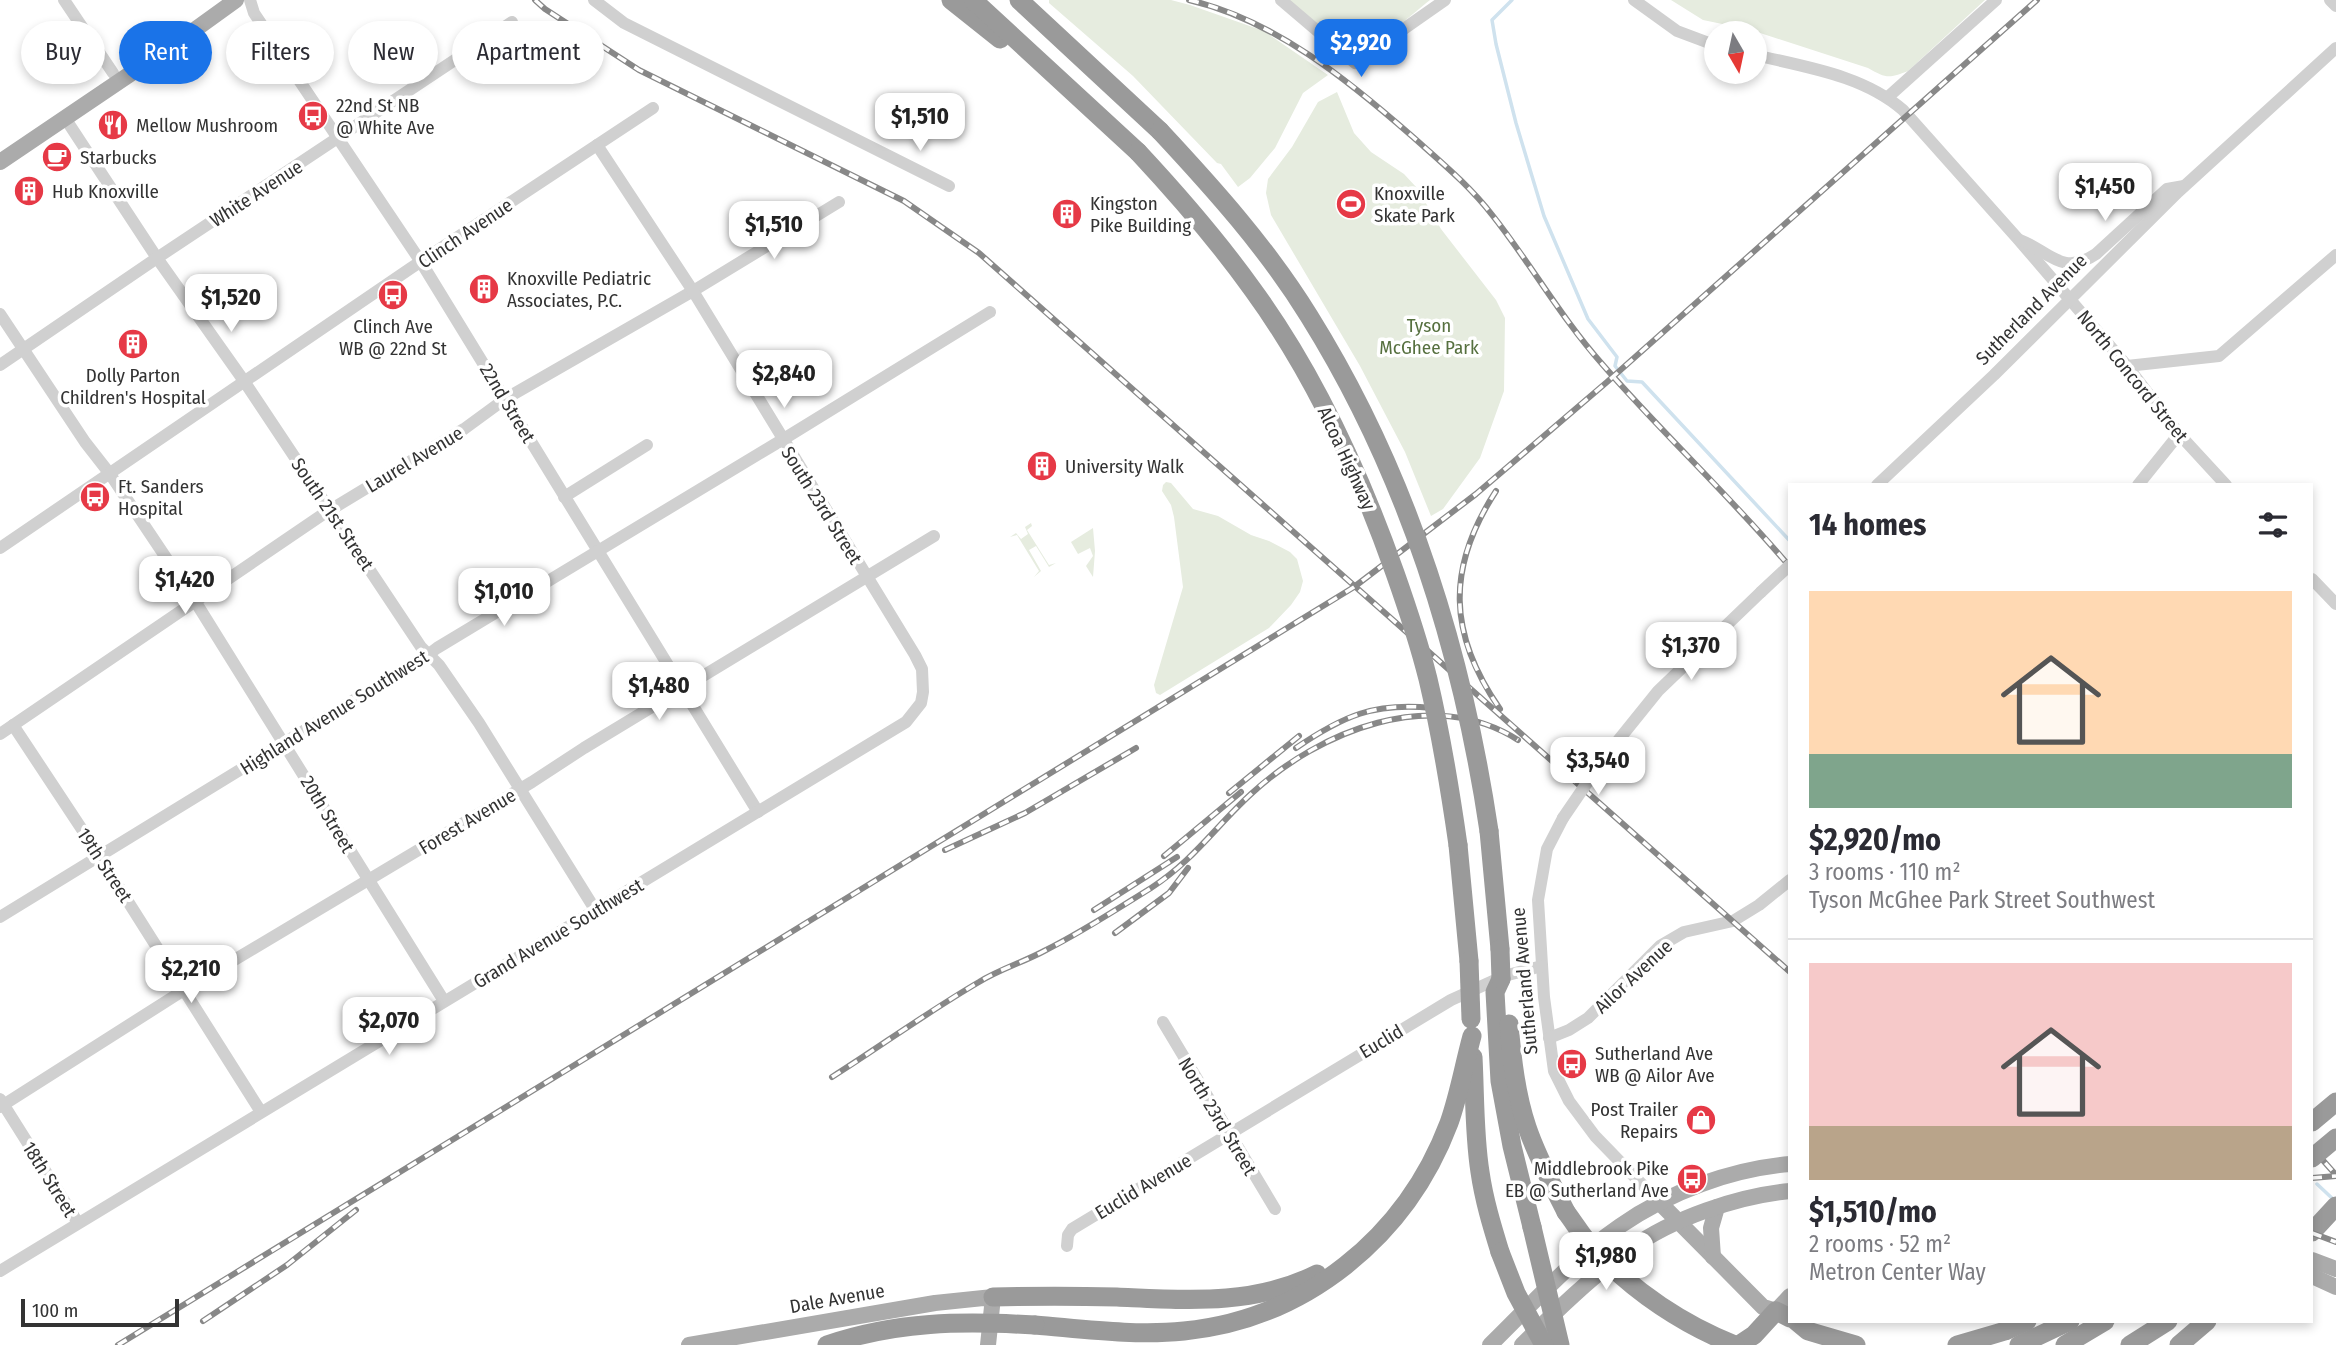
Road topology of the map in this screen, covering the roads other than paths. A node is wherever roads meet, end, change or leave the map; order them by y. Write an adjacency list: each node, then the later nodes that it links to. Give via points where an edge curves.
1 (64, 0): 20 (street)
2 (221, 0): 20 (main road)
3 (236, 0): 23 (main road)
4 (250, 0): 24 (street, 22nd Street, via 254,13)
5 (594, 0): 28 (street, via 624,23)
6 (951, 0): 14 (highway)
7 (1019, 0): 77 (highway, Alcoa Highway, bridge, via 1160,131 1221,196 1309,316 1385,458 1435,589 1480,771 1500,949 1501,979 1495,992)
8 (1282, 0): 9 (street, via 1355,63)
9 (1445, 0)
10 (1634, 0): 15 (street, via 1677,31)
11 (1996, 0): 21 (street)
12 (2330, 0): 13 (street)
13 (2336, 6)
14 (972, 9): 19 (highway); 19 (highway, Alcoa Highway, via 995,20)
15 (1704, 41)
16 (2336, 48): 29 (street, Sutherland Avenue)
17 (1768, 58): 21 (street, North Concord Street, via 1835,75)
18 (452, 62): 24 (street, White Avenue)
19 (1050, 73): 79 (highway, Alcoa Highway, bridge, via 1138,152 1255,292 1342,444 1406,604 1443,746 1458,845)
20 (113, 74): 23 (main road)
21 (1888, 97): 31 (street, North Concord Street)
22 (653, 108): 25 (street, Clinch Avenue)
23 (62, 114): 26 (main road); 27 (main road); 33 (street, South 21st Street)
24 (339, 138): 33 (street, White Avenue); 34 (street, 22nd Street)
25 (597, 145): 34 (street, Clinch Avenue); 35 (street, South 23rd Street)
26 (0, 149)
27 (0, 162)
28 (949, 186)
29 (2185, 186): 31 (street, via 2168,189 2083,261 2068,264 2054,260); 36 (street, Sutherland Avenue)
30 (839, 202): 35 (street, Laurel Avenue)
31 (2018, 239): 36 (street, North Concord Street)
32 (2336, 255): 41 (street, via 2219,356)
33 (157, 258): 39 (street, White Avenue); 42 (street, South 21st Street)
34 (421, 262): 42 (street, Clinch Avenue); 43 (street, 22nd Street)
35 (692, 291): 43 (street, Laurel Avenue); 45 (street, South 23rd Street)
36 (2070, 300): 41 (street, North Concord Street); 48 (street, Sutherland Avenue)
37 (990, 312): 45 (street, Highland Avenue Southwest)
38 (0, 314): 39 (street, 20th Street)
39 (24, 349): 40 (street, White Avenue); 47 (street, 20th Street)
40 (0, 365)
41 (2127, 366): 44 (street, North Concord Street)
42 (244, 381): 47 (street, Clinch Avenue); 52 (street, South 21st Street)
43 (505, 399): 51 (street, 22nd Street); 52 (street, Laurel Avenue)
44 (2179, 434): 49 (street); 50 (street, North Concord Street)
45 (782, 440): 55 (street, Highland Avenue Southwest); 57 (street, South 23rd Street)
46 (647, 445): 51 (street)
47 (110, 474): 54 (street, Clinch Avenue); 59 (street, 20th Street)
48 (1879, 483)
49 (2140, 483)
50 (2224, 483)
51 (564, 497): 55 (street, 22nd Street)
52 (330, 510): 59 (street, Laurel Avenue); 61 (street, South 21st Street)
53 (934, 536): 57 (street, Forest Avenue)
54 (0, 548)
55 (598, 551): 61 (street, Highland Avenue Southwest); 62 (street, 22nd Street)
56 (1788, 567): 74 (street, Sutherland Avenue, bridge, via 1658,691 1563,818 1547,849 1539,886)
57 (866, 577): 62 (street, Forest Avenue); 63 (street, South 23rd Street, via 922,669)
58 (2313, 580): 60 (street)
59 (195, 601): 64 (street, Laurel Avenue); 66 (street, 20th Street)
60 (2336, 604)
61 (429, 654): 66 (street, Highland Avenue Southwest); 67 (street, South 21st Street)
62 (682, 688): 67 (street, Forest Avenue); 68 (street, 22nd Street)
63 (923, 692): 68 (street, Grand Avenue Southwest, via 921,703 906,722)
64 (13, 725): 65 (street, Laurel Avenue); 69 (street, 19th Street)
65 (0, 734)
66 (284, 743): 69 (street, Highland Avenue Southwest); 70 (street, 20th Street)
67 (521, 789): 70 (street, Forest Avenue); 72 (street, South 21st Street)
68 (758, 812): 72 (street, Grand Avenue Southwest)
69 (99, 856): 73 (street, Highland Avenue Southwest); 75 (street, 19th Street)
70 (368, 880): 75 (street, Forest Avenue); 76 (street, 20th Street)
71 (1788, 882): 80 (street, Ailor Avenue, via 1733,921 1684,932 1660,946 1588,1018)
72 (596, 911): 76 (street, Grand Avenue Southwest)
73 (0, 917)
74 (1542, 966): 80 (street, Sutherland Avenue); 85 (street, Euclid, via 1457,996)
75 (184, 989): 82 (street, Forest Avenue); 83 (street, 19th Street)
76 (444, 1001): 83 (street, Grand Avenue Southwest)
77 (1502, 1009): 121 (highway, bridge, via 1500,1081); 122 (highway, bridge, via 1526,1126 1566,1212 1594,1250 1660,1306)
78 (1163, 1022): 85 (street, North 23rd Street)
79 (1471, 1028): 99 (highway, via 1449,1123 1432,1160 1416,1191); 120 (highway, Alcoa Highway, bridge, via 1476,1130 1487,1210 1516,1293)
80 (1549, 1038): 91 (street, Sutherland Avenue, via 1554,1071 1569,1101 1595,1136)
81 (2336, 1102): 84 (highway)
82 (1, 1103): 97 (street, 18th Street)
83 (261, 1112): 97 (street, Grand Avenue Southwest)
84 (2313, 1121)
85 (1229, 1136): 94 (street, North 23rd Street); 100 (street, Euclid Avenue, via 1072,1229)
86 (2336, 1138): 87 (highway, bridge)
87 (2313, 1157)
88 (1788, 1164): 91 (main road, via 1713,1180)
89 (1788, 1191): 93 (main road)
90 (2336, 1192): 95 (highway)
91 (1660, 1203): 96 (main road, Sutherland Avenue); 118 (main road, via 1621,1225 1582,1256)
92 (2336, 1206): 98 (highway)
93 (1717, 1208): 96 (main road); 101 (main road, via 1711,1228)
94 (1275, 1209)
95 (2313, 1211)
96 (1679, 1221): 101 (main road, Sutherland Avenue); 119 (main road, via 1632,1248 1576,1292)
97 (78, 1223): 104 (street, Grand Avenue Southwest)
98 (2313, 1231)
99 (1370, 1244): 107 (highway, via 1304,1281 1244,1297 1185,1301); 116 (highway, bridge, via 1317,1287 1256,1316 1218,1326 1152,1333 972,1321 886,1328)
100 (1068, 1245)
101 (1713, 1257): 108 (main road, Sutherland Avenue, via 1763,1307)
102 (2313, 1260): 103 (main road)
103 (2336, 1269)
104 (0, 1271)
105 (2313, 1276): 106 (main road)
106 (2336, 1287)
107 (993, 1297): 115 (main road, Dale Avenue); 117 (main road)
108 (1783, 1315): 122 (highway)
109 (1798, 1323): 123 (highway, via 1808,1331)
110 (2023, 1323): 124 (highway)
111 (2066, 1323): 125 (highway)
112 (2102, 1323): 126 (highway)
113 (2165, 1323): 127 (highway)
114 (2205, 1323): 128 (highway)
115 (689, 1345)
116 (827, 1345)
117 (988, 1345)
118 (1490, 1345)
119 (1522, 1345)
120 (1544, 1345)
121 (1560, 1345)
122 (1737, 1345)
123 (1856, 1345)
124 (1957, 1345)
125 (2020, 1345)
126 (2065, 1345)
127 (2130, 1345)
128 (2179, 1345)

